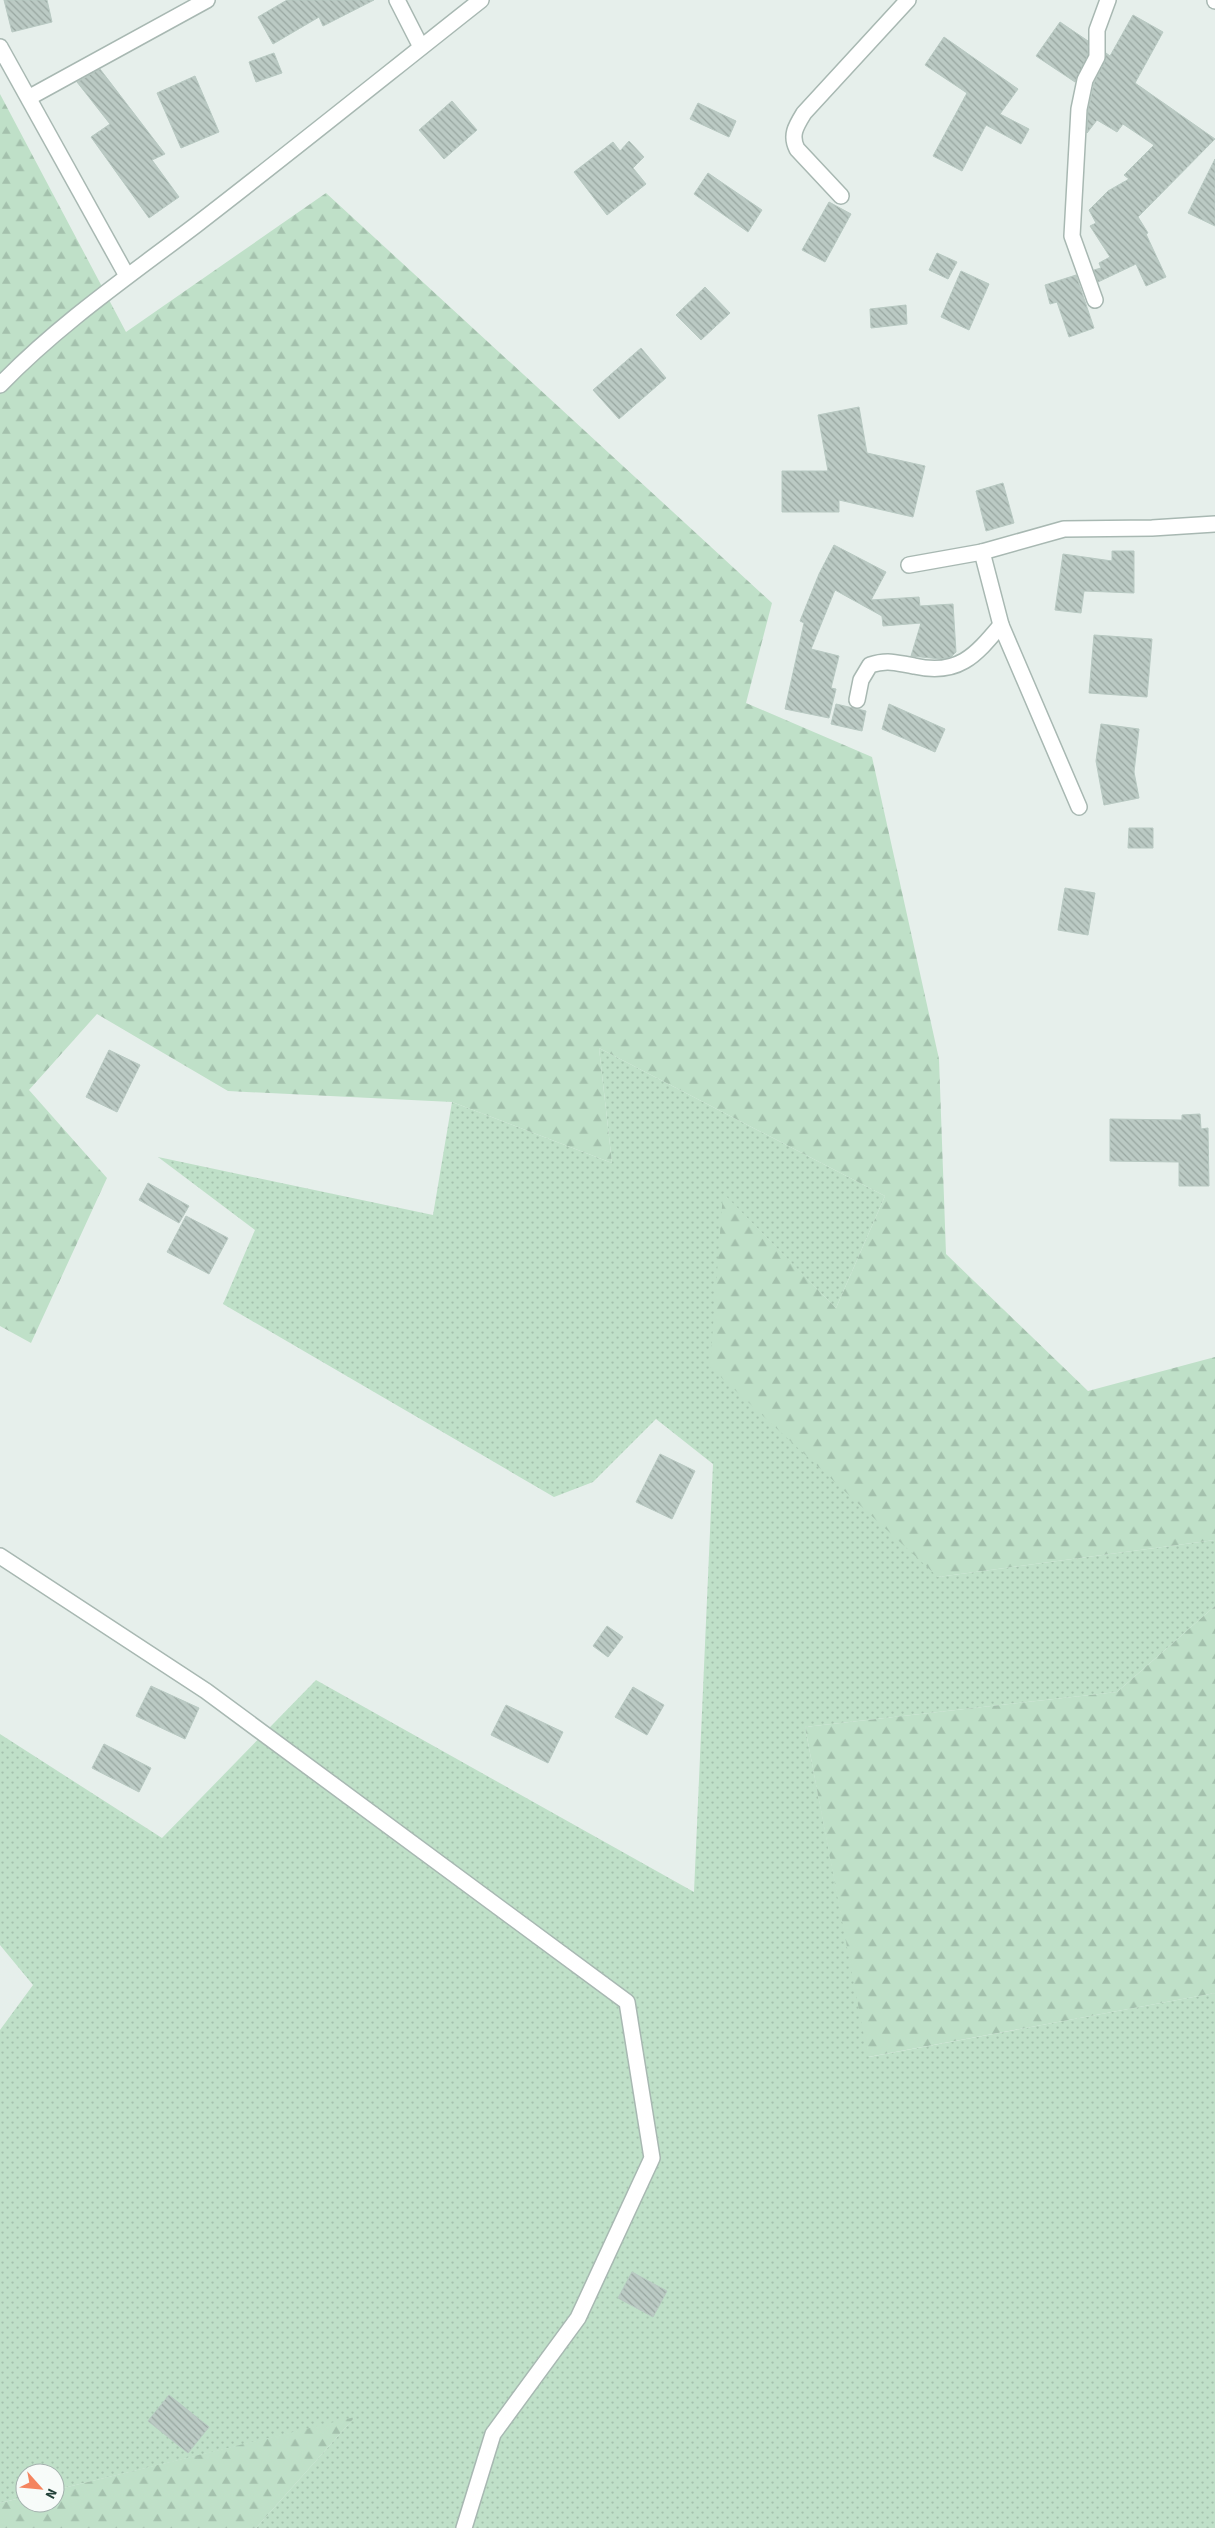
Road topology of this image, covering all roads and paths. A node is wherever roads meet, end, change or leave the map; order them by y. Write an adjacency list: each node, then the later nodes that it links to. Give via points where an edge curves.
1 (207, 0): 8 (street)
2 (397, 0): 7 (street)
3 (481, 0): 7 (street)
4 (908, 0): 9 (street, via 804,113 795,128 793,140 797,149)
5 (1108, 0): 11 (street, via 1097,30 1097,57 1085,80 1080,109 1072,236)
6 (0, 47): 8 (street)
7 (421, 47): 10 (street)
8 (30, 97): 10 (street)
9 (841, 196)
10 (127, 276): 12 (street, via 26,358)
11 (1095, 300)
12 (0, 384)
13 (1215, 524): 14 (street, via 1064,529)
14 (982, 552): 15 (street); 16 (street)
15 (909, 565)
16 (1001, 625): 17 (street, via 962,665 929,670 885,660 870,665 861,680); 18 (street)
17 (857, 700)
18 (1079, 807)
19 (0, 1556): 20 (street, via 206,1691 627,2002 652,2158 578,2318 493,2434)
20 (464, 2528)

